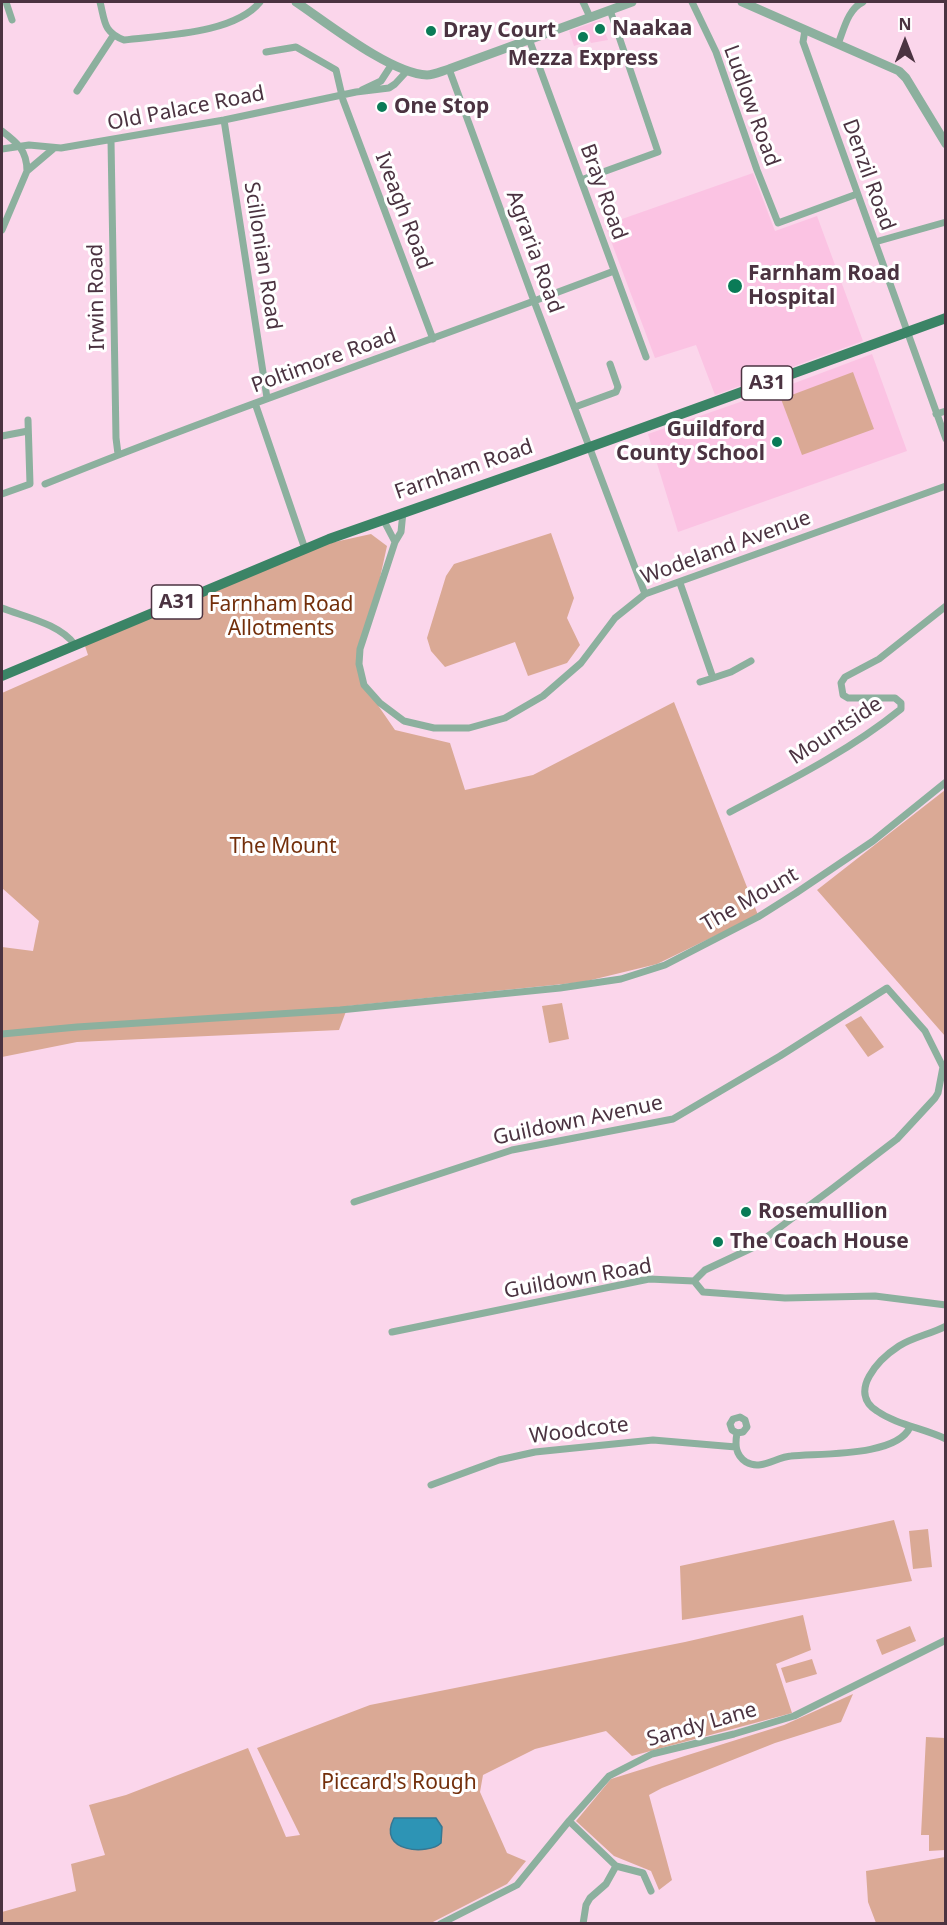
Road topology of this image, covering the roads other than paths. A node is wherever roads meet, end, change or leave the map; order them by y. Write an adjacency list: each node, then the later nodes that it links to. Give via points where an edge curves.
1 (6, 2): 13 (street)
2 (100, 2): 15 (street, via 106,28)
3 (260, 2): 15 (street, via 242,16 213,28 124,40)
4 (296, 2): 19 (street)
5 (584, 2): 12 (street)
6 (632, 2): 11 (street)
7 (692, 2): 34 (street, Ludlow Road, via 716,52 778,223)
8 (742, 2): 10 (street)
9 (863, 2): 17 (street, via 851,10)
10 (760, 5): 14 (street)
11 (610, 10): 12 (street); 33 (street, via 658,152)
12 (590, 17): 16 (street)
13 (12, 20)
14 (805, 30): 17 (street); 34 (street, Denzil Road, via 803,42)
15 (113, 36): 22 (street)
16 (529, 39): 20 (street); 33 (street, Bray Road)
17 (838, 44): 28 (street, via 903,75)
18 (266, 52): 24 (street, Iveagh Road, via 296,47 336,70)
19 (392, 64): 21 (street); 23 (street, Old Palace Road, via 381,81)
20 (449, 69): 21 (street, via 426,75); 39 (street, Agraria Road)
21 (407, 71): 23 (street, Old Palace Road, via 389,88)
22 (77, 91)
23 (356, 92): 24 (street, Old Palace Road)
24 (342, 94): 25 (street, Old Palace Road); 42 (street, Iveagh Road)
25 (224, 120): 27 (street, Old Palace Road); 45 (street, Scillonian Road)
26 (2, 131): 29 (street)
27 (111, 140): 30 (street, Old Palace Road); 55 (street, Irwin Road)
28 (945, 144)
29 (21, 145): 30 (street, Old Palace Road); 31 (street); 32 (street)
30 (53, 148): 32 (street)
31 (2, 149)
32 (27, 171): 36 (street)
33 (581, 180): 38 (street, Bray Road)
34 (857, 194): 37 (street, Denzil Road)
35 (945, 222): 37 (street)
36 (2, 230)
37 (875, 242): 41 (street, Denzil Road)
38 (614, 271): 39 (street, Poltimore Road); 43 (street, Bray Road)
39 (534, 300): 42 (street, Poltimore Road); 47 (street, Agraria Road)
40 (945, 318): 41 (main road, Farnham Road / A31)
41 (907, 331): 49 (street, Denzil Road); 54 (main road, Farnham Road / A31)
42 (434, 339): 45 (street, Poltimore Road)
43 (646, 357)
44 (610, 364): 47 (street, via 618,387 616,392)
45 (267, 398): 46 (street, Poltimore Road)
46 (255, 403): 55 (street, Poltimore Road); 62 (street)
47 (575, 407): 54 (street, Agraria Road)
48 (945, 411): 49 (street)
49 (936, 414): 53 (street, Denzil Road)
50 (28, 420): 51 (street)
51 (28, 432): 52 (street); 58 (street, via 30,484)
52 (2, 436)
53 (945, 439)
54 (589, 446): 59 (main road, Farnham Road / A31); 64 (street, Agraria Road)
55 (118, 454): 56 (street, Poltimore Road)
56 (45, 484)
57 (945, 486): 63 (street, Wodeland Avenue)
58 (2, 494)
59 (403, 512): 60 (main road, Farnham Road / A31); 61 (street, Wodeland Avenue, via 401,532)
60 (383, 519): 61 (street); 62 (main road, Farnham Road / A31)
61 (395, 542): 64 (street, Wodeland Avenue, via 360,649 359,664 364,685 380,703 404,721 434,728 470,728 505,718 543,696 581,663 615,618)
62 (305, 549): 67 (main road, Farnham Road / A31)
63 (680, 583): 64 (street, Wodeland Avenue); 70 (street)
64 (645, 594)
65 (945, 606): 73 (street, Mountside, via 879,658 841,682 843,695 848,698 895,698 901,709 875,730 808,771)
66 (2, 609): 67 (street, via 44,624 69,637)
67 (75, 645): 69 (main road, Farnham Road / A31)
68 (751, 661): 70 (street)
69 (2, 676)
70 (713, 678): 71 (street)
71 (700, 682)
72 (945, 782): 74 (street, The Mount, via 858,852 758,917 665,965 621,979 340,1010)
73 (730, 812)
74 (4, 1033)
75 (354, 1202): 76 (street, Guildown Avenue, via 512,1150 673,1119 887,988 925,1032 943,1067 935,1098 897,1139 825,1194 752,1248 705,1270)
76 (693, 1281): 77 (street, Guildown Road, via 703,1292 784,1298 875,1296); 79 (street, Guildown Road, via 649,1279)
77 (945, 1305)
78 (945, 1326): 80 (street, via 900,1345 866,1380 867,1404)
79 (392, 1332)
80 (910, 1427): 82 (street); 83 (street, via 900,1439 873,1449 788,1456 759,1466 747,1463)
81 (737, 1433): 83 (street)
82 (945, 1439)
83 (736, 1447): 84 (street, Woodcote, via 653,1440 535,1452 499,1460)
84 (431, 1485)
85 (945, 1640): 86 (street, Sandy Lane, via 794,1716 652,1754 609,1776)
86 (569, 1821): 87 (street); 89 (street, Sandy Lane, via 517,1885)
87 (616, 1866): 88 (street, via 643,1873); 90 (street, via 606,1884 590,1898)
88 (651, 1891)
89 (440, 1923)
90 (583, 1923)

